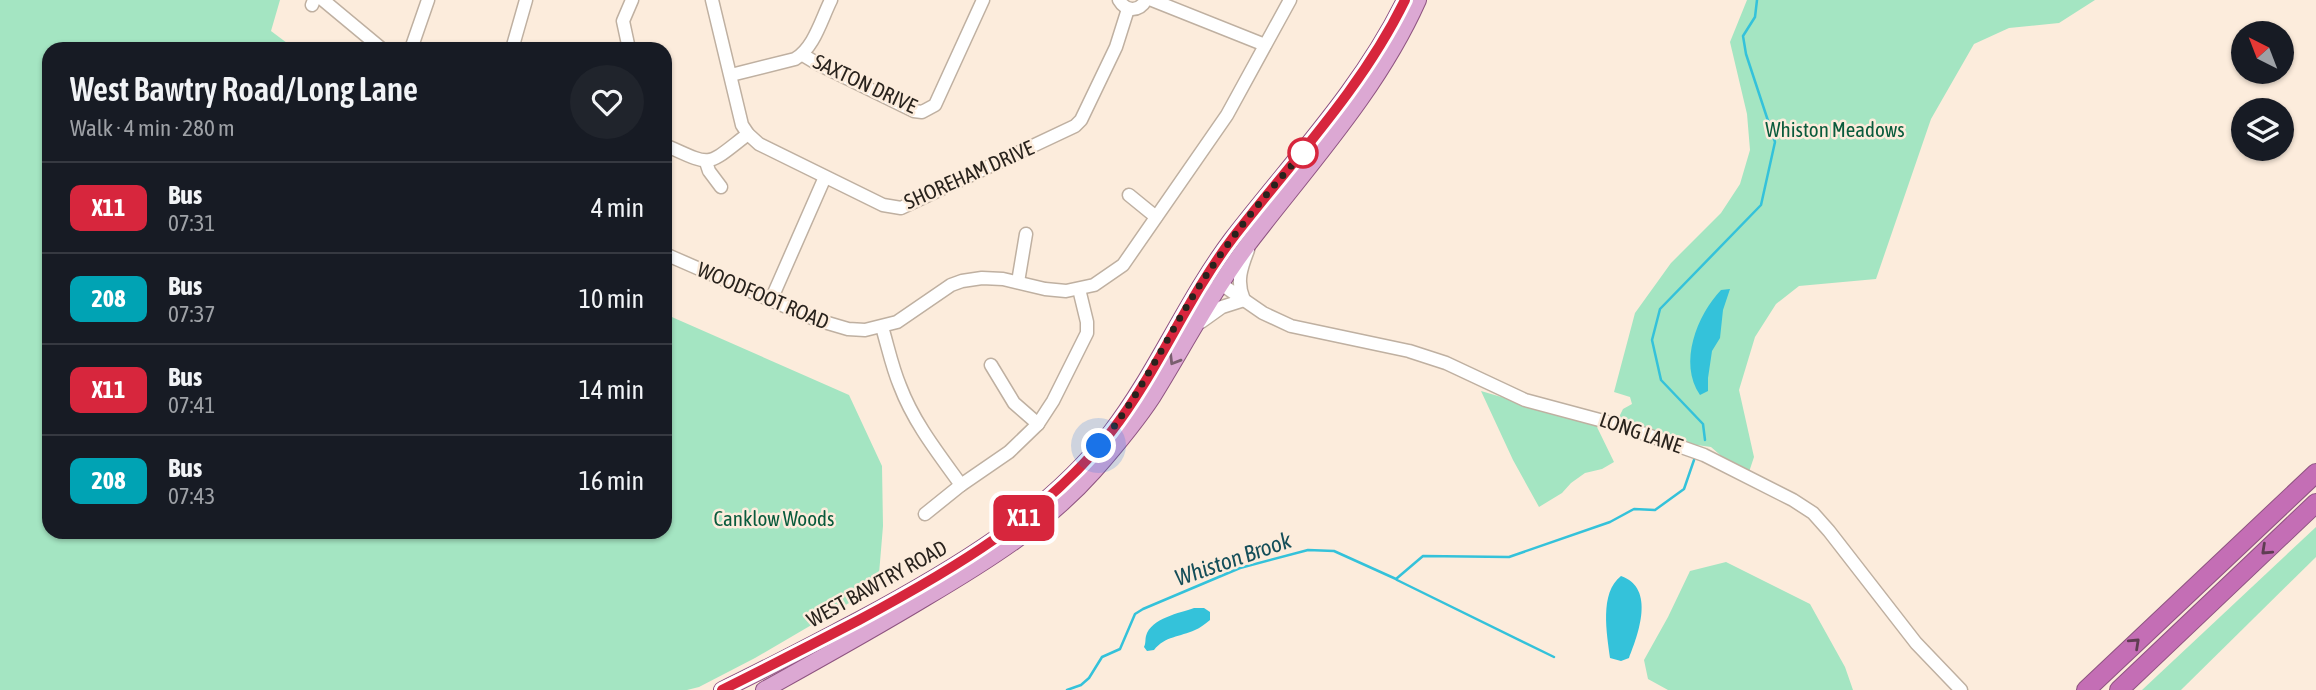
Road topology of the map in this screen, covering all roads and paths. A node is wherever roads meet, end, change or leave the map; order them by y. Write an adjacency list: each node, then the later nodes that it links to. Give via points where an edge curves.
1 (428, 0): 15 (street)
2 (526, 0): 16 (street)
3 (632, 0): 17 (street, via 623,21)
4 (712, 0): 20 (street)
5 (831, 0): 19 (street)
6 (984, 0): 19 (street, SAXTON DRIVE, via 935,105 922,112)
7 (1146, 0): 13 (street, via 1140,8)
8 (1152, 0): 18 (street)
9 (1290, 0): 18 (street, WOODFOOT ROAD)
10 (1405, 0): 36 (main road, WEST BAWTRY ROAD, via 1360,78 1231,240)
11 (1418, 0): 29 (main road, WEST BAWTRY ROAD, via 1370,86)
12 (317, 2): 14 (street)
13 (1124, 4): 24 (street, SHOREHAM DRIVE, via 1116,47 1075,126 901,208 883,205)
14 (373, 42)
15 (413, 42)
16 (514, 42)
17 (628, 42)
18 (1265, 45): 27 (street, WOODFOOT ROAD, via 1227,115)
19 (803, 55): 20 (street)
20 (731, 75): 21 (street)
21 (748, 134): 23 (street); 24 (street, SHOREHAM DRIVE)
22 (672, 148): 23 (street)
23 (706, 162): 25 (street)
24 (825, 177): 34 (street)
25 (720, 187)
26 (1129, 195): 27 (street)
27 (1156, 217): 33 (street, WOODFOOT ROAD, via 1123,265 1094,285)
28 (1026, 234): 31 (street)
29 (1252, 239): 32 (main road, WEST BAWTRY ROAD); 35 (street, via 1240,272)
30 (672, 257): 34 (street, WOODFOOT ROAD)
31 (1018, 282): 33 (street, WOODFOOT ROAD, via 1045,289); 37 (street, WOODFOOT ROAD, via 962,281)
32 (1221, 284): 35 (street, LONG LANE); 36 (street, via 1198,297); 38 (main road, WEST BAWTRY ROAD)
33 (1079, 289): 40 (street, via 1087,333)
34 (771, 300): 37 (street, WOODFOOT ROAD, via 833,326 856,330)
35 (1244, 300): 38 (street, via 1214,311); 49 (street, LONG LANE, via 1291,326 1409,351 1525,400 1622,426 1704,455 1793,500 1829,531 1916,643)
36 (1184, 312): 45 (main road, WEST BAWTRY ROAD, via 1112,430 1057,491 956,565)
37 (882, 327): 42 (street, via 911,410)
38 (1193, 330): 46 (main road, WEST BAWTRY ROAD, one-way to 46, via 1126,432 1069,498 970,572)
39 (991, 365): 40 (street, via 1014,404)
40 (1038, 424): 42 (street, via 1009,452)
41 (2316, 473): 50 (highway, one-way to 41)
42 (961, 485): 44 (street)
43 (2316, 503): 51 (highway, one-way to 51)
44 (925, 514)
45 (769, 668): 46 (main road); 47 (main road, WEST BAWTRY ROAD)
46 (798, 672): 48 (main road, WEST BAWTRY ROAD)
47 (722, 690)
48 (764, 690)
49 (1961, 690)
50 (2086, 690)
51 (2119, 690)

